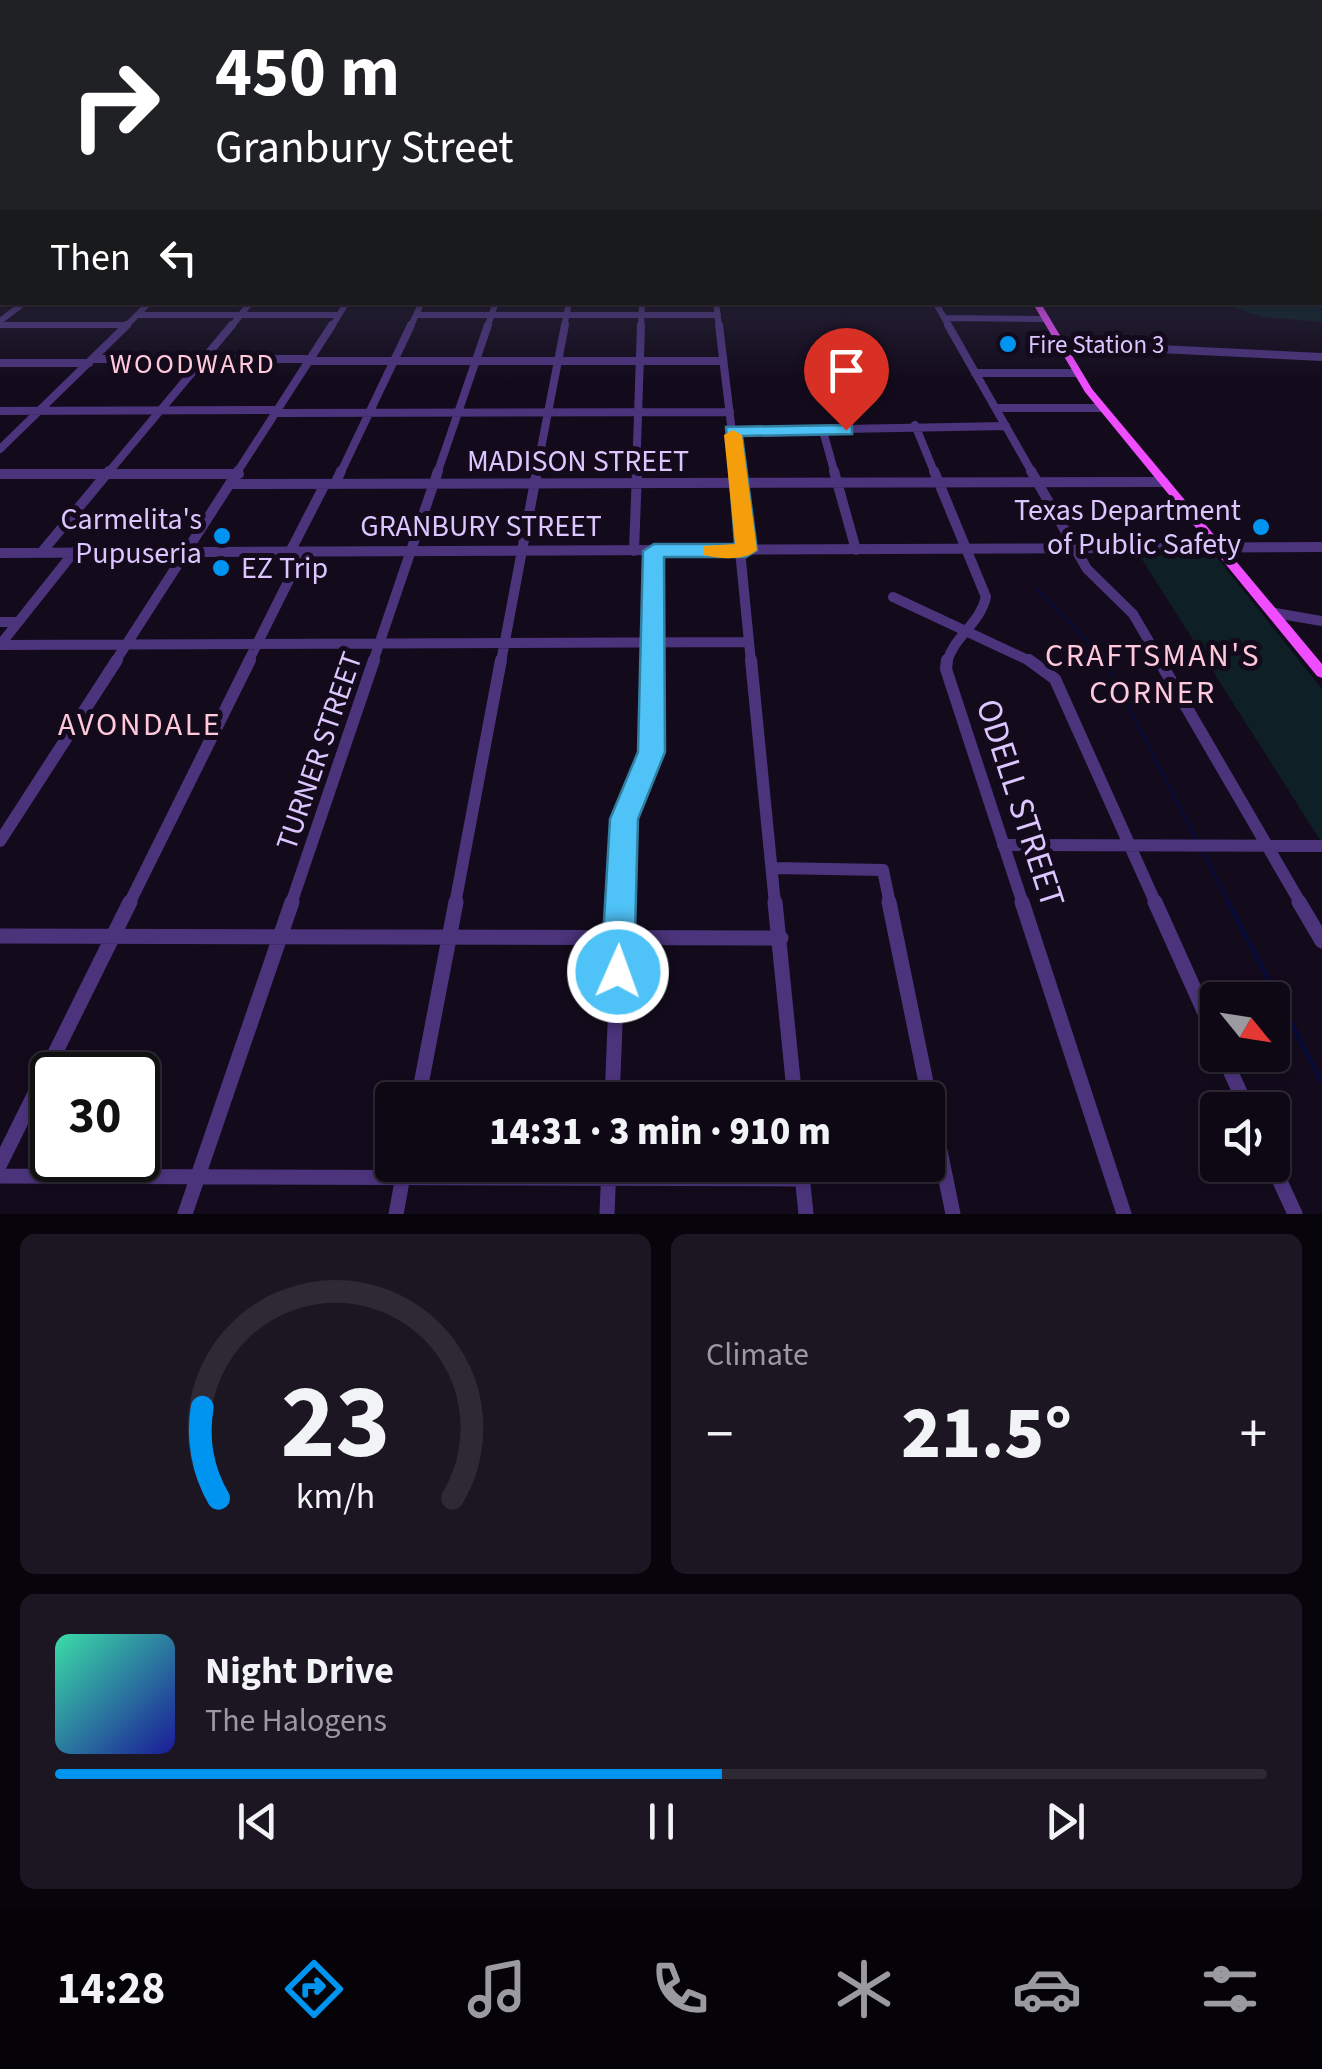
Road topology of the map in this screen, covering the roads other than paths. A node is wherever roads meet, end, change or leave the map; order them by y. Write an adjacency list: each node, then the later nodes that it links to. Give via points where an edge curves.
1 (21, 305): 20 (street)
2 (147, 305): 12 (street)
3 (249, 305): 13 (street)
4 (345, 305): 14 (street)
5 (421, 305): 16 (street)
6 (642, 305): 17 (street)
7 (716, 305): 15 (street)
8 (937, 305): 18 (street)
9 (1038, 305): 19 (main road)
10 (494, 309): 11 (street); 16 (street); 29 (street, TURNER STREET)
11 (568, 309): 17 (street); 30 (street)
12 (137, 315): 13 (street); 21 (street)
13 (241, 315): 14 (street); 24 (street)
14 (339, 315): 25 (street)
15 (718, 315): 17 (street); 26 (street)
16 (416, 316): 28 (street)
17 (642, 316): 31 (street)
18 (944, 318): 19 (street); 34 (street)
19 (1045, 319): 22 (main road)
20 (0, 323): 21 (street)
21 (128, 325): 27 (street)
22 (1058, 344): 23 (street); 33 (main road)
23 (1322, 357)
24 (205, 359): 25 (street); 27 (street); 38 (street)
25 (311, 360): 28 (street); 40 (street)
26 (724, 360): 31 (street); 41 (street)
27 (92, 361): 32 (street); 37 (street)
28 (394, 361): 29 (street); 42 (street)
29 (476, 361): 30 (street); 43 (street, TURNER STREET)
30 (559, 361): 31 (street); 44 (street)
31 (640, 361): 45 (street)
32 (2, 365)
33 (1076, 373): 34 (street); 36 (main road)
34 (975, 374): 35 (street)
35 (996, 408): 36 (street); 47 (street)
36 (1102, 408): 58 (main road)
37 (39, 411): 38 (street); 39 (street); 50 (street)
38 (162, 411): 40 (street); 52 (street)
39 (0, 412)
40 (278, 412): 42 (street); 53 (street)
41 (730, 412): 45 (street); 48 (street)
42 (370, 413): 43 (street); 61 (street)
43 (460, 413): 44 (street); 62 (street, TURNER STREET)
44 (550, 413): 45 (street); 59 (street)
45 (639, 413): 60 (street)
46 (914, 425): 47 (street); 49 (street); 57 (street, ODELL STREET)
47 (1006, 426): 54 (street)
48 (732, 430): 49 (street); 55 (street)
49 (823, 431): 56 (street)
50 (0, 450)
51 (0, 474): 52 (street, MADISON STREET)
52 (107, 474): 53 (street, MADISON STREET); 77 (street)
53 (236, 479): 61 (street, MADISON STREET); 73 (street)
54 (1038, 481): 57 (street, MADISON STREET); 58 (street, MADISON STREET); 65 (street)
55 (738, 482): 56 (street, MADISON STREET); 60 (street, MADISON STREET); 71 (street)
56 (836, 482): 57 (street, MADISON STREET); 66 (street)
57 (938, 482): 67 (street, ODELL STREET)
58 (1164, 482): 64 (main road)
59 (536, 483): 60 (street, MADISON STREET); 62 (street, MADISON STREET); 68 (street)
60 (638, 483): 69 (street)
61 (330, 484): 62 (street, MADISON STREET); 74 (street)
62 (436, 484): 75 (street, TURNER STREET)
63 (1322, 547): 64 (street, GRANBURY STREET)
64 (1222, 548): 65 (street, GRANBURY STREET); 79 (main road)
65 (1075, 549): 67 (street, GRANBURY STREET); 95 (street, via 1133,614)
66 (856, 550): 67 (street, GRANBURY STREET); 71 (street, GRANBURY STREET)
67 (965, 550): 83 (street, ODELL STREET, via 986,597)
68 (523, 551): 69 (street, GRANBURY STREET); 75 (street, GRANBURY STREET); 87 (street)
69 (634, 551): 70 (street, GRANBURY STREET)
70 (654, 551): 71 (street, GRANBURY STREET); 85 (street)
71 (743, 551): 84 (street)
72 (74, 552): 73 (street, GRANBURY STREET); 77 (street, GRANBURY STREET); 82 (street)
73 (188, 552): 74 (street, GRANBURY STREET); 89 (street)
74 (296, 552): 75 (street, GRANBURY STREET); 90 (street)
75 (414, 552): 86 (street, TURNER STREET)
76 (0, 553): 77 (street, GRANBURY STREET)
77 (41, 553)
78 (893, 597): 83 (street)
79 (1275, 612): 80 (street); 91 (main road)
80 (1322, 621)
81 (0, 622): 82 (street)
82 (18, 622): 88 (street)
83 (966, 630): 93 (street, ODELL STREET, via 948,650 946,669); 94 (street, via 1036,662 1055,679)
84 (749, 642): 85 (street); 97 (street)
85 (652, 643): 87 (street); 102 (street, via 651,752 624,819)
86 (382, 644): 87 (street); 90 (street); 101 (street, TURNER STREET)
87 (504, 644): 103 (street)
88 (0, 645): 89 (street)
89 (127, 645): 90 (street); 92 (street)
90 (258, 645): 98 (street)
91 (1322, 673)
92 (0, 840)
93 (1003, 845): 94 (street); 122 (street, ODELL STREET)
94 (1129, 846): 95 (street); 105 (street)
95 (1267, 846): 96 (street); 104 (street)
96 (1320, 846)
97 (774, 868): 100 (street); 121 (street, via 883,870)
98 (113, 935): 99 (street); 101 (street); 109 (street)
99 (0, 936)
100 (780, 938): 102 (street); 108 (street)
101 (281, 939): 103 (street); 112 (street, TURNER STREET)
102 (619, 939): 103 (street); 107 (street)
103 (448, 940): 106 (street)
104 (1322, 941)
105 (1200, 1002)
106 (421, 1082)
107 (613, 1082)
108 (794, 1082)
109 (0, 1164)
110 (375, 1173): 112 (street)
111 (0, 1176): 112 (street)
112 (196, 1179): 117 (street, TURNER STREET)
113 (402, 1182): 118 (street)
114 (609, 1182): 119 (street)
115 (803, 1182): 120 (street)
116 (1280, 1182): 123 (street)
117 (185, 1214)
118 (396, 1214)
119 (607, 1214)
120 (806, 1214)
121 (953, 1214)
122 (1124, 1214)
123 (1295, 1214)

